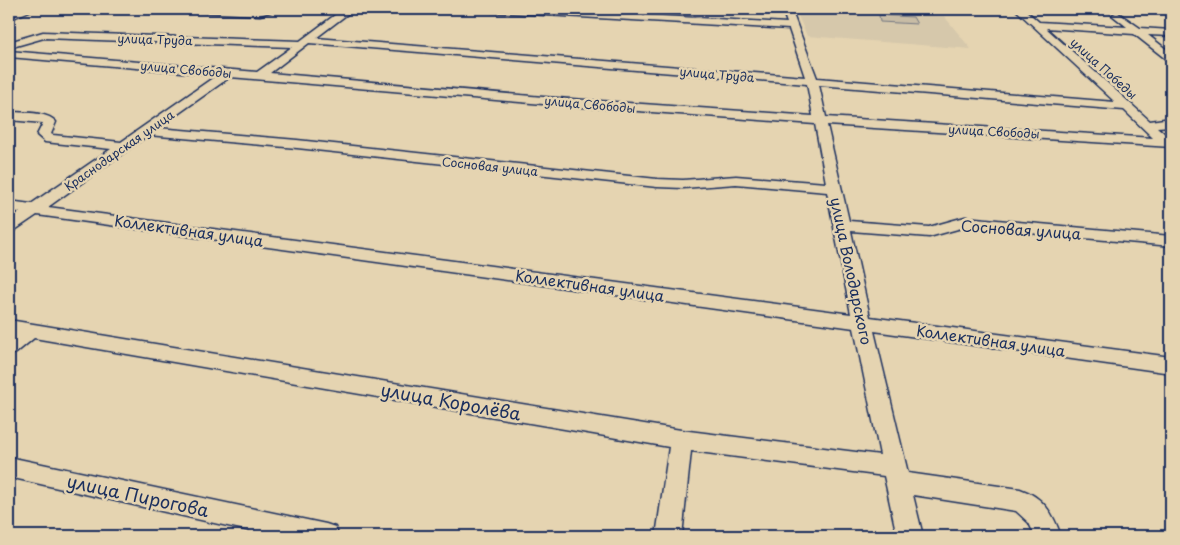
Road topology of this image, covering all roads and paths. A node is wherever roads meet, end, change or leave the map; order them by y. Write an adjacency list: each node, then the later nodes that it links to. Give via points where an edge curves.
1 (29, 9): 10 (street)
2 (198, 9): 3 (street, via 260,12)
3 (274, 9)
4 (347, 9): 5 (street); 15 (street)
5 (392, 9)
6 (492, 9): 12 (street)
7 (787, 9): 12 (street, улица Володарского)
8 (1019, 9): 11 (street, улица Победы)
9 (1116, 16): 13 (street)
10 (9, 17)
11 (1037, 25): 13 (street); 22 (street, улица Победы)
12 (794, 26): 21 (street, улица Володарского)
13 (1138, 32): 14 (street); 18 (street)
14 (1171, 33)
15 (305, 42): 16 (street, улица Труда, via 43,35); 20 (street); 21 (street, улица Труда)
16 (9, 45)
17 (9, 54): 19 (street, улица Свободы)
18 (1171, 58)
19 (229, 72): 20 (street, улица Свободы); 27 (street, Краснодарская улица)
20 (261, 75): 24 (street, улица Свободы)
21 (812, 81): 22 (street, улица Труда); 24 (street, улица Володарского)
22 (1126, 107): 26 (street, улица Победы)
23 (9, 116): 29 (street, via 50,122 44,135 50,139)
24 (820, 122): 28 (street, улица Свободы, via 1103,137); 30 (street, улица Володарского)
25 (1171, 122): 26 (street)
26 (1146, 125): 28 (street, улица Победы)
27 (146, 131): 29 (street, Краснодарская улица); 30 (street, Сосновая улица, via 297,144 657,184 736,180)
28 (1170, 144)
29 (125, 146): 32 (street, Краснодарская улица)
30 (835, 188): 33 (street, улица Володарского)
31 (9, 206): 32 (street, Коллективная улица)
32 (34, 209): 34 (street, Краснодарская улица); 36 (street, Коллективная улица)
33 (842, 225): 35 (street, Сосновая улица, via 929,232 965,222); 36 (street, улица Володарского)
34 (9, 227)
35 (1171, 241)
36 (862, 323): 40 (street, Коллективная улица); 43 (street, улица Володарского)
37 (9, 326): 38 (street, улица Королёва)
38 (31, 330): 39 (street); 41 (street, улица Королёва)
39 (9, 348)
40 (1171, 365)
41 (681, 440): 43 (street, улица Королёва); 45 (street)
42 (9, 467): 44 (street, улица Пирогова)
43 (896, 475): 46 (street, улица Володарского); 47 (street, улица Королёва, via 1020,500 1040,515)
44 (326, 536)
45 (669, 536)
46 (910, 536)
47 (1048, 536)

